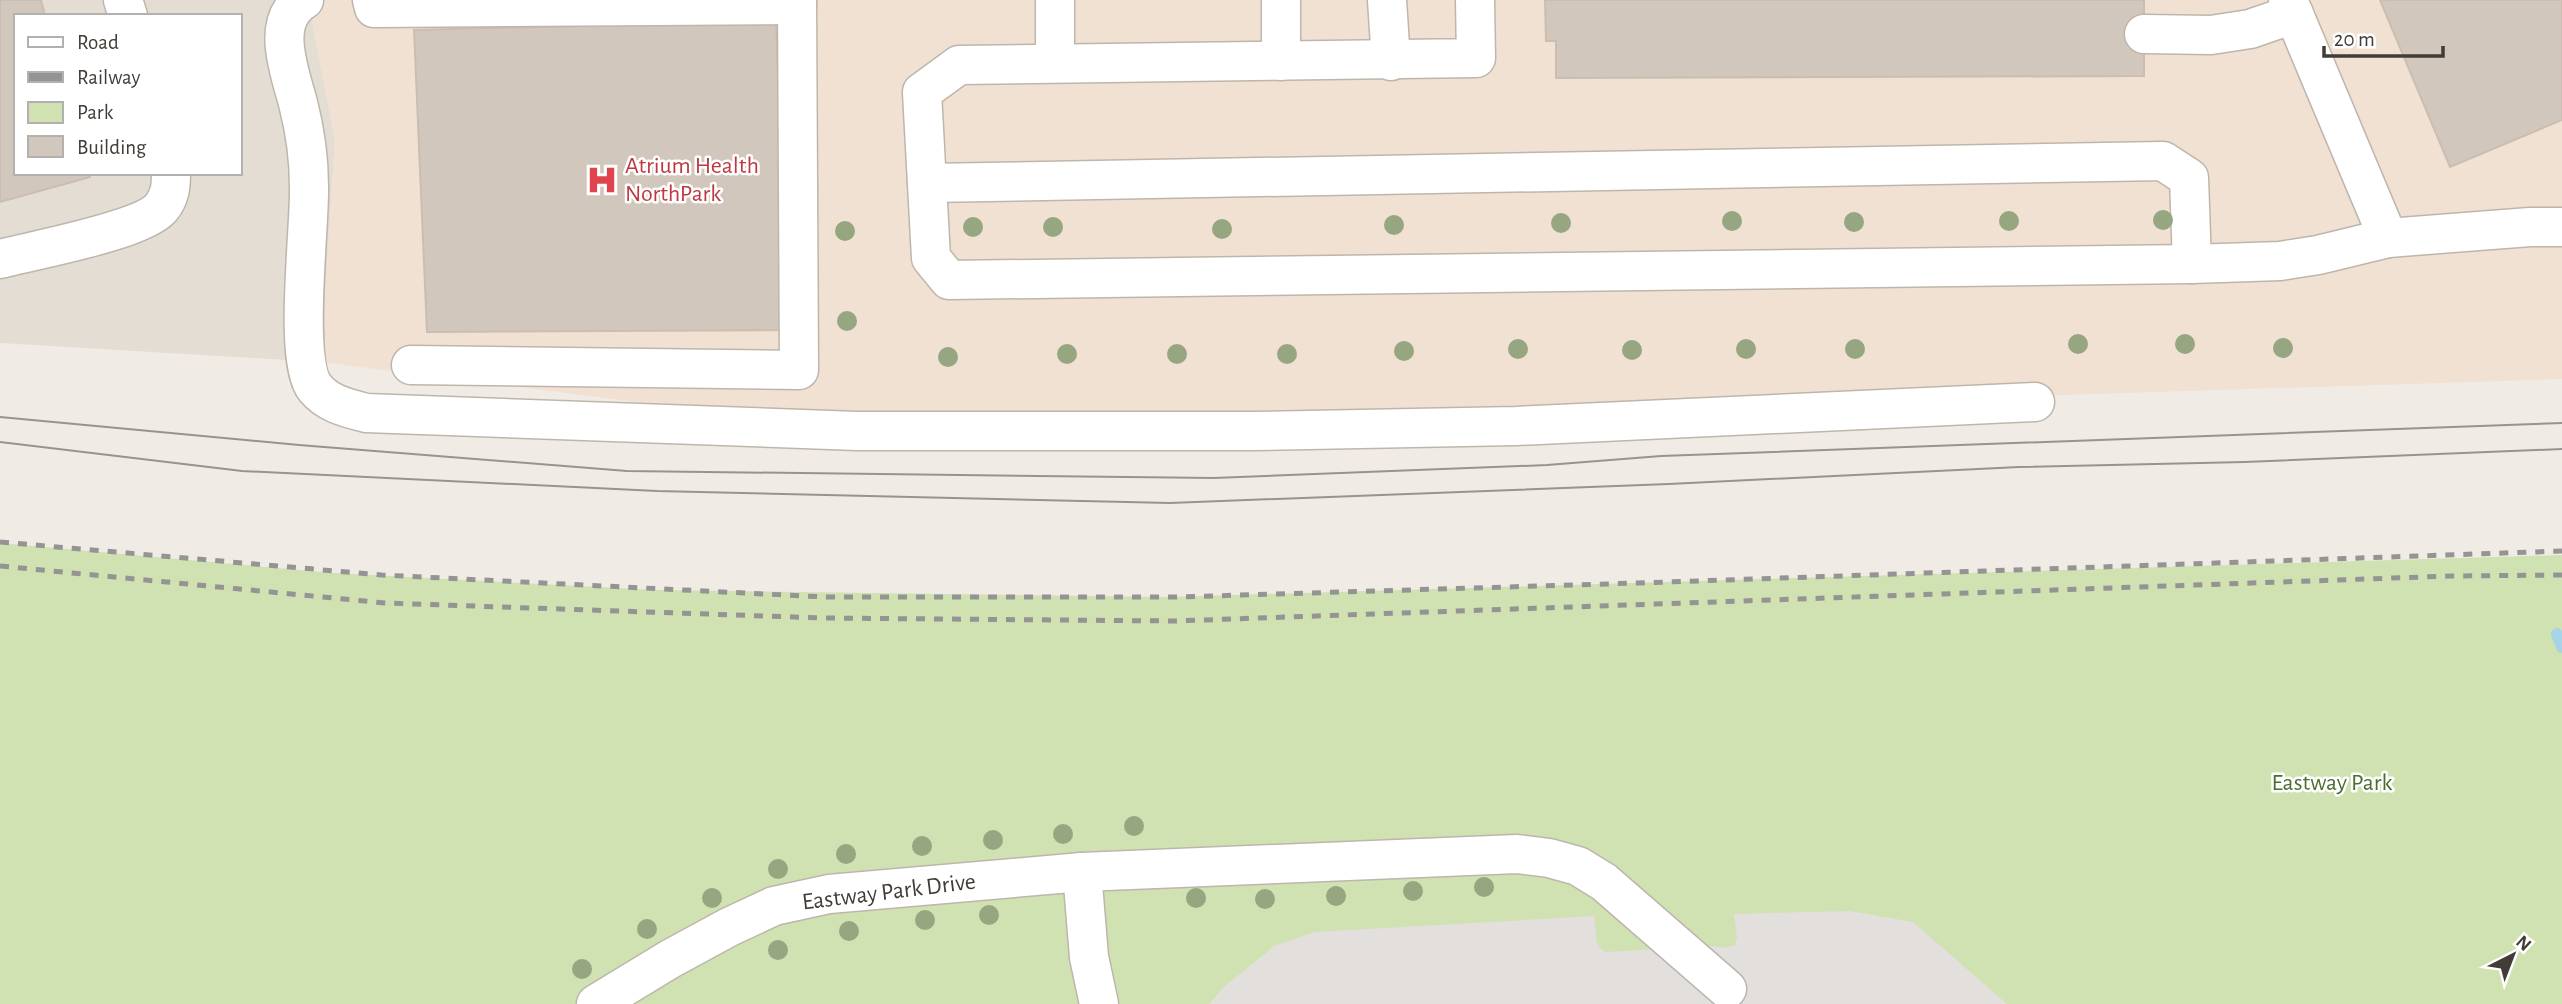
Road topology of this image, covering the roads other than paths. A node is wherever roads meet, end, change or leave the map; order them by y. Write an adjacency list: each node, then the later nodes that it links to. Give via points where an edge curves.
1 (304, 0): 20 (street, via 290,13 285,30 309,186 306,365 314,387 336,405 366,413 858,431 1254,431 1516,426)
2 (372, 0): 7 (street, via 374,8)
3 (1055, 0): 12 (street)
4 (1282, 0): 10 (street)
5 (1387, 0): 11 (street)
6 (1475, 0): 11 (street, via 1476,58)
7 (797, 3): 19 (street, via 799,369)
8 (2291, 7): 9 (street, via 2250,29 2211,35); 16 (street)
9 (2144, 34)
10 (1281, 61): 11 (street); 12 (street)
11 (1391, 61)
12 (1055, 63): 14 (street, via 960,65 922,92)
13 (171, 175): 17 (street, via 171,191 160,210 133,226)
14 (927, 184): 18 (street, via 930,258 949,280); 18 (street, via 2163,161 2189,178)
15 (2562, 227): 16 (street)
16 (2388, 238): 18 (street, via 2280,261)
17 (0, 258)
18 (2192, 264)
19 (411, 365)
20 (2035, 402)
21 (1082, 872): 22 (street, Eastway Park Drive, via 1517,854 1549,858 1578,866 1604,882); 23 (street, Eastway Park Drive, via 829,894 774,906); 24 (street, via 1089,957)
22 (1727, 989)
23 (596, 1004)
24 (1099, 1004)

